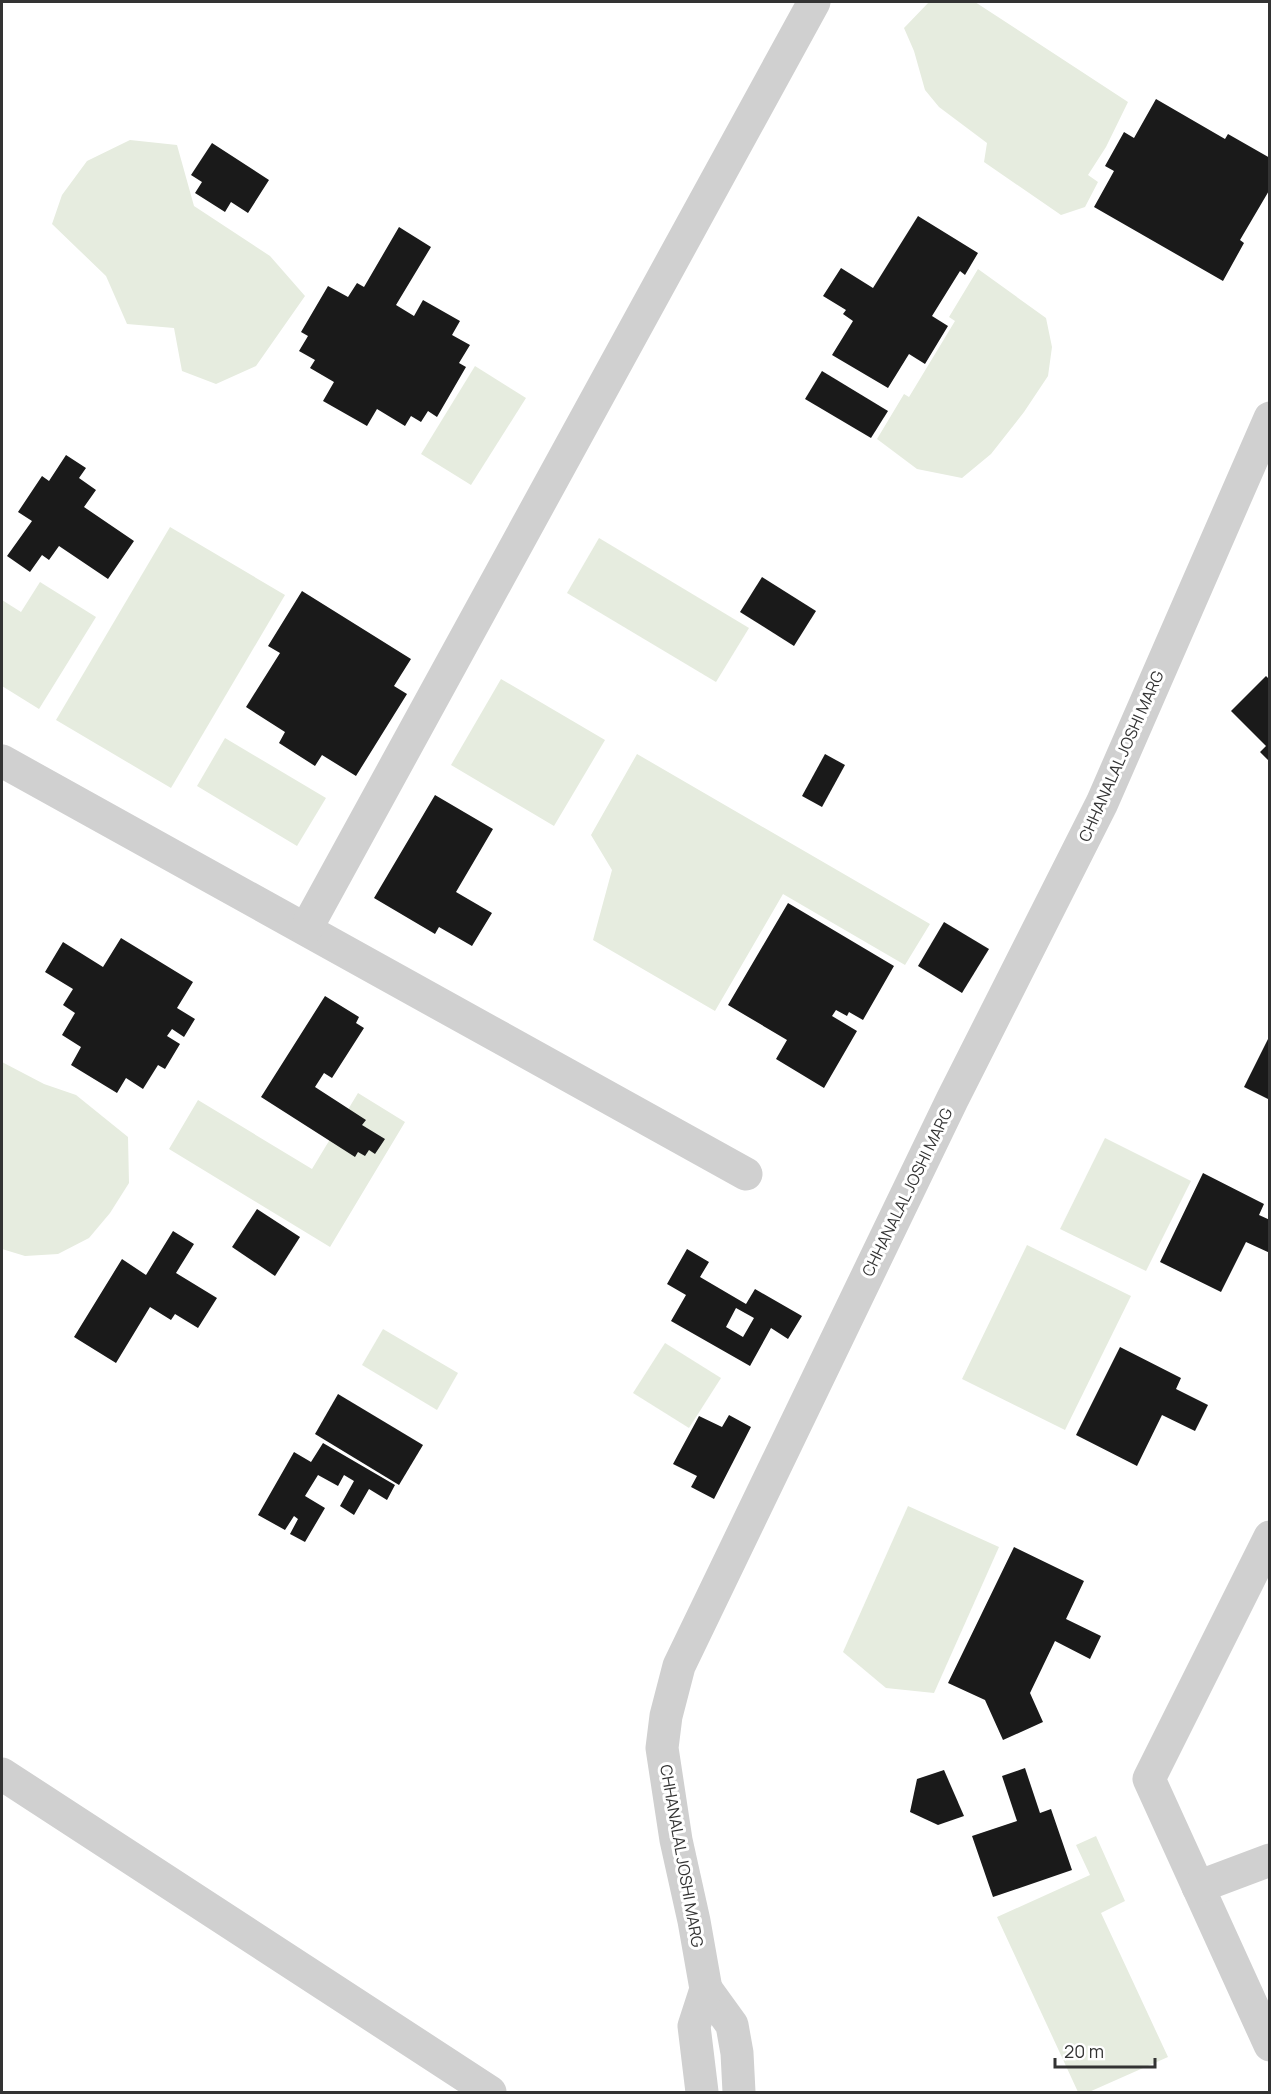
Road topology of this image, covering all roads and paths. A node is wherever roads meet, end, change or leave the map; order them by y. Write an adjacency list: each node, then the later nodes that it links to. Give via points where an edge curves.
1 (814, 2): 4 (street)
2 (1269, 418): 10 (street, CHHANALAL JOSHI MARG, via 1102,803 952,1100 679,1666 662,1748)
3 (2, 761): 4 (street)
4 (306, 929): 5 (street)
5 (746, 1174)
6 (1269, 1537): 9 (street, via 1149,1779)
7 (2, 1774): 12 (street)
8 (1269, 1860): 9 (street)
9 (1197, 1887): 11 (street)
10 (706, 1989): 13 (street, CHHANALAL JOSHI MARG, via 694,2026); 14 (street, CHHANALAL JOSHI MARG, via 732,2025)
11 (1269, 2045)
12 (490, 2092)
13 (702, 2092)
14 (739, 2092)

